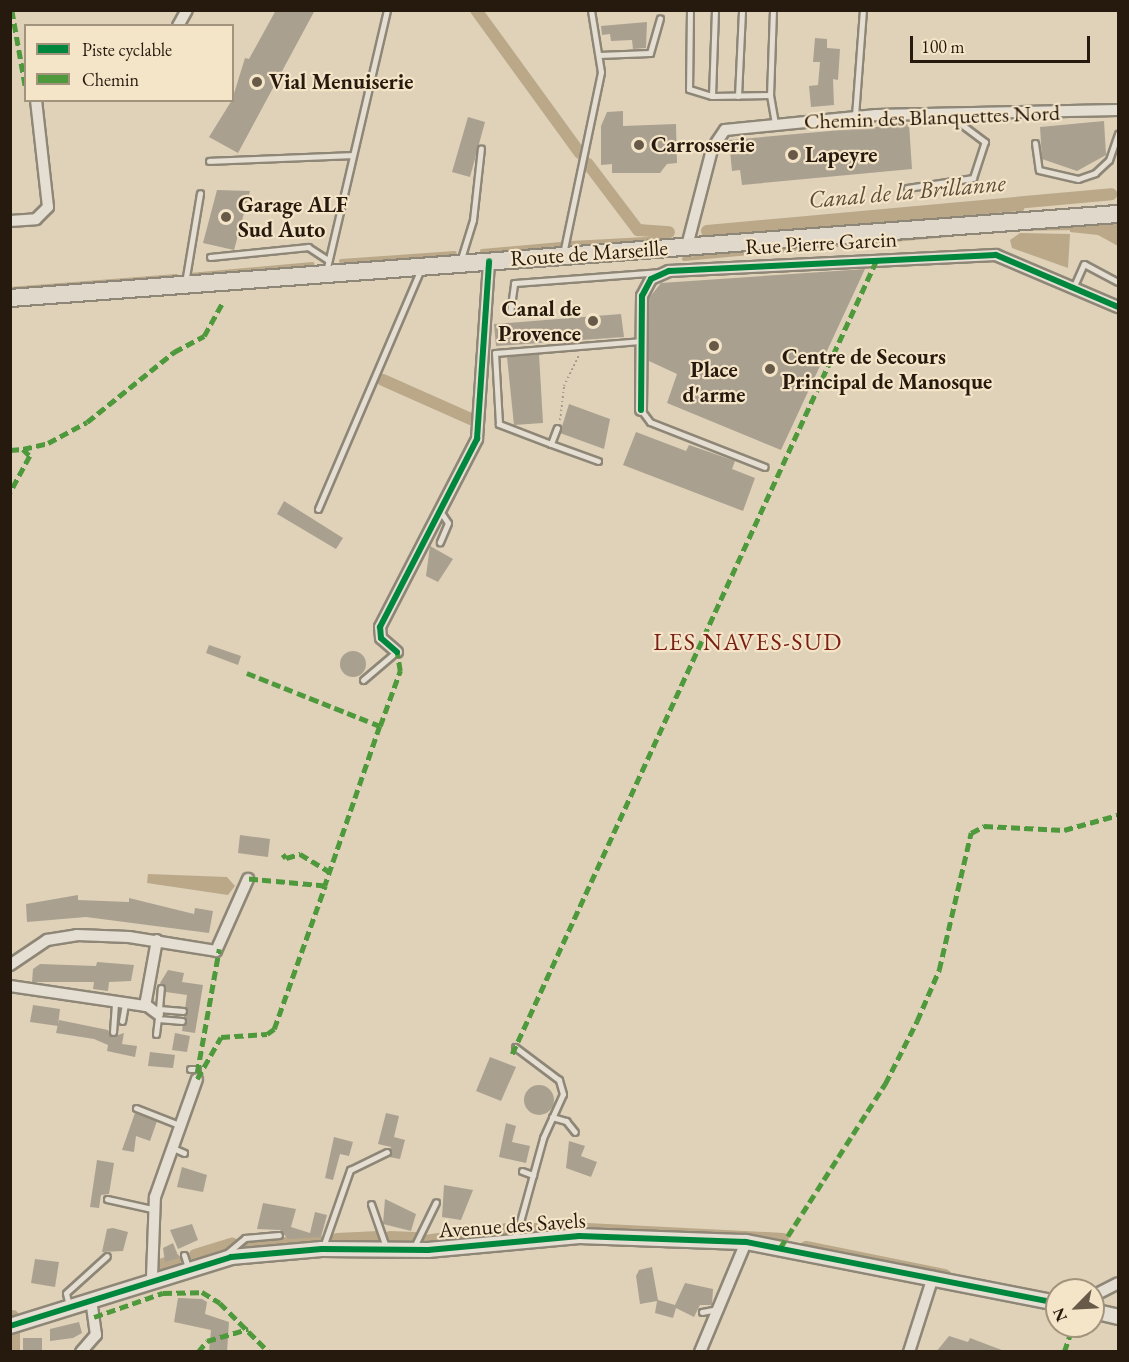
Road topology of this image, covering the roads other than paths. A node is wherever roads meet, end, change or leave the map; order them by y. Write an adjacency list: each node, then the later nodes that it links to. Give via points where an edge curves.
1 (187, 10): 10 (street)
2 (387, 10): 23 (lane)
3 (591, 10): 11 (lane)
4 (690, 10): 13 (lane, via 688,87)
5 (715, 10): 13 (lane)
6 (742, 10): 14 (lane)
7 (773, 10): 12 (lane)
8 (863, 10): 18 (lane)
9 (660, 18): 11 (lane, via 650,53)
10 (179, 24)
11 (600, 55): 32 (lane, via 586,150)
12 (770, 95): 14 (lane); 19 (lane)
13 (712, 96): 14 (lane)
14 (738, 96)
15 (36, 102): 30 (street, via 47,211 36,219)
16 (1119, 110): 17 (street, Chemin des Blanquettes Nord)
17 (949, 115): 18 (street, Chemin des Blanquettes Nord); 25 (lane, via 985,142 973,178)
18 (855, 116): 19 (street, Chemin des Blanquettes Nord)
19 (775, 124): 31 (street, Chemin des Blanquettes Nord, via 729,129 718,136)
20 (1119, 134): 21 (lane, via 1109,160 1095,173 1077,178 1039,170)
21 (1035, 143)
22 (481, 148): 35 (lane, via 473,220)
23 (352, 154): 24 (lane); 36 (lane)
24 (208, 161)
25 (907, 188)
26 (200, 193): 40 (lane)
27 (1119, 208): 28 (main road, Route de Marseille)
28 (1096, 213): 29 (main road, Route de Marseille); 31 (main road, Route de Marseille)
29 (1119, 214)
30 (10, 221)
31 (687, 246): 32 (main road, Route de Marseille)
32 (562, 256): 34 (main road, Route de Marseille)
33 (210, 257): 36 (lane, via 308,247)
34 (489, 261): 35 (main road, Route de Marseille); 52 (street, via 477,439)
35 (460, 264): 37 (main road, Route de Marseille)
36 (326, 267): 37 (main road, Route de Marseille); 40 (main road, Route de Marseille)
37 (422, 267): 51 (lane)
38 (664, 272): 41 (street, Rue Pierre Garcin, via 987,254 1013,259); 44 (lane, via 514,283); 45 (street, via 649,282 642,296)
39 (1119, 282): 41 (lane, via 1087,264)
40 (184, 285): 42 (main road, Route de Marseille)
41 (1074, 286): 43 (street, Rue Pierre Garcin)
42 (10, 298)
43 (1119, 307)
44 (510, 314)
45 (640, 341): 46 (street); 48 (lane, via 501,350 493,356 499,424)
46 (641, 410): 50 (lane, via 650,422)
47 (557, 428): 48 (lane)
48 (551, 444): 49 (lane)
49 (598, 461)
50 (765, 467)
51 (318, 509)
52 (439, 510): 53 (lane, via 448,523); 54 (street, via 380,627 381,638)
53 (440, 542)
54 (397, 652): 55 (lane)
55 (363, 680)
56 (248, 879): 57 (street, via 219,949 211,952)
57 (157, 940): 58 (street, via 53,938); 62 (street)
58 (10, 965)
59 (10, 986): 61 (street)
60 (161, 988): 64 (lane)
61 (120, 1003): 62 (street); 65 (lane); 67 (lane)
62 (146, 1005): 64 (street)
63 (183, 1011): 64 (lane)
64 (158, 1014): 66 (lane); 68 (lane)
65 (122, 1021)
66 (182, 1022)
67 (113, 1032)
68 (156, 1034)
69 (515, 1047): 72 (lane, via 562,1085 562,1101)
70 (195, 1072): 73 (street)
71 (136, 1108): 73 (lane)
72 (552, 1117): 74 (lane, via 566,1121); 79 (lane)
73 (179, 1125): 75 (street)
74 (575, 1132)
75 (172, 1147): 77 (lane); 83 (street)
76 (387, 1152): 87 (lane, via 354,1167 337,1222)
77 (184, 1153)
78 (522, 1172): 79 (lane)
79 (533, 1175): 85 (lane)
80 (107, 1199): 83 (lane)
81 (436, 1202): 89 (lane)
82 (371, 1204): 88 (lane)
83 (152, 1209): 92 (street)
84 (279, 1235): 91 (lane, via 245,1238)
85 (515, 1240): 86 (street, Avenue des Savels); 89 (street, Avenue des Savels)
86 (746, 1242): 93 (street, Avenue des Savels); 100 (street)
87 (322, 1249): 88 (street, Avenue des Savels); 91 (street, Avenue des Savels)
88 (387, 1249): 89 (street, Avenue des Savels)
89 (412, 1250)
90 (107, 1256): 97 (lane)
91 (220, 1259): 92 (street, Avenue des Savels, via 186,1261)
92 (152, 1277): 98 (street, Avenue des Savels)
93 (933, 1277): 99 (street, Avenue des Savels); 105 (street)
94 (1119, 1283): 96 (street)
95 (60, 1287): 97 (lane)
96 (1105, 1290)
97 (68, 1300): 98 (street, Avenue des Savels); 102 (street, Avenue des Savels)
98 (91, 1300): 103 (street, via 96,1335)
99 (1045, 1300)
100 (717, 1309): 101 (lane); 104 (street)
101 (702, 1311)
102 (10, 1326)
103 (81, 1352)
104 (700, 1352)
105 (909, 1352)

